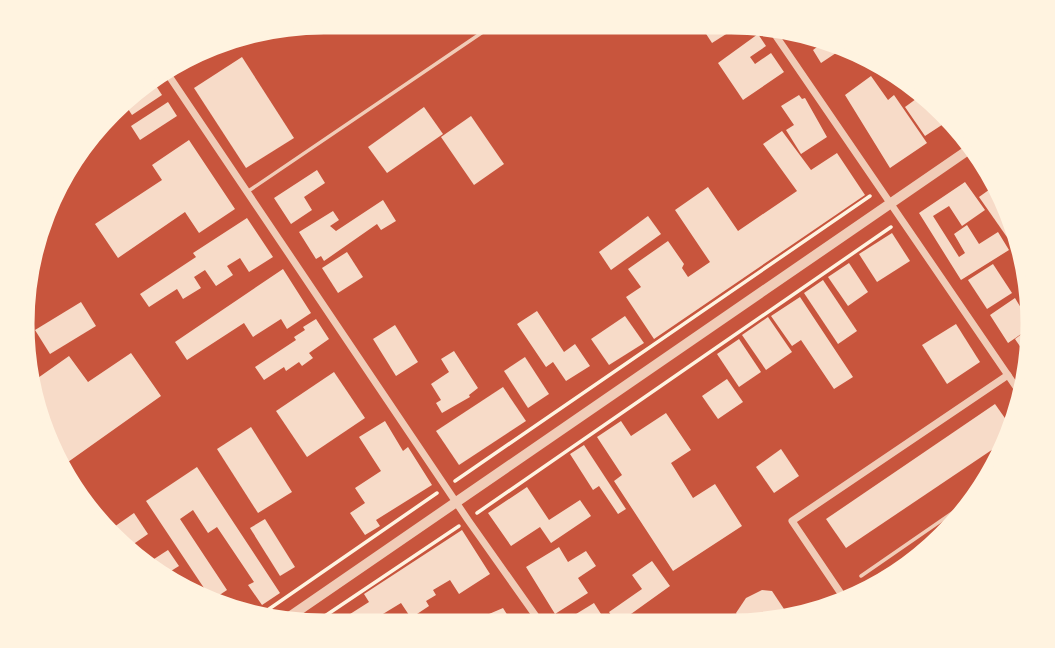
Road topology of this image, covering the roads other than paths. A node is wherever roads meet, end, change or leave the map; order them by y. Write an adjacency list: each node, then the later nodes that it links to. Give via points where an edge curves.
1 (486, 30): 5 (lane)
2 (774, 33): 6 (street)
3 (168, 75): 5 (street)
4 (968, 150): 6 (street)
5 (247, 192): 9 (street)
6 (891, 205): 7 (street); 9 (street)
7 (1008, 375): 8 (street); 12 (street, via 792,522)
8 (1018, 389)
9 (457, 503): 13 (street); 14 (street)
10 (961, 507): 11 (lane)
11 (861, 576)
12 (843, 596)
13 (290, 616)
14 (537, 618)

